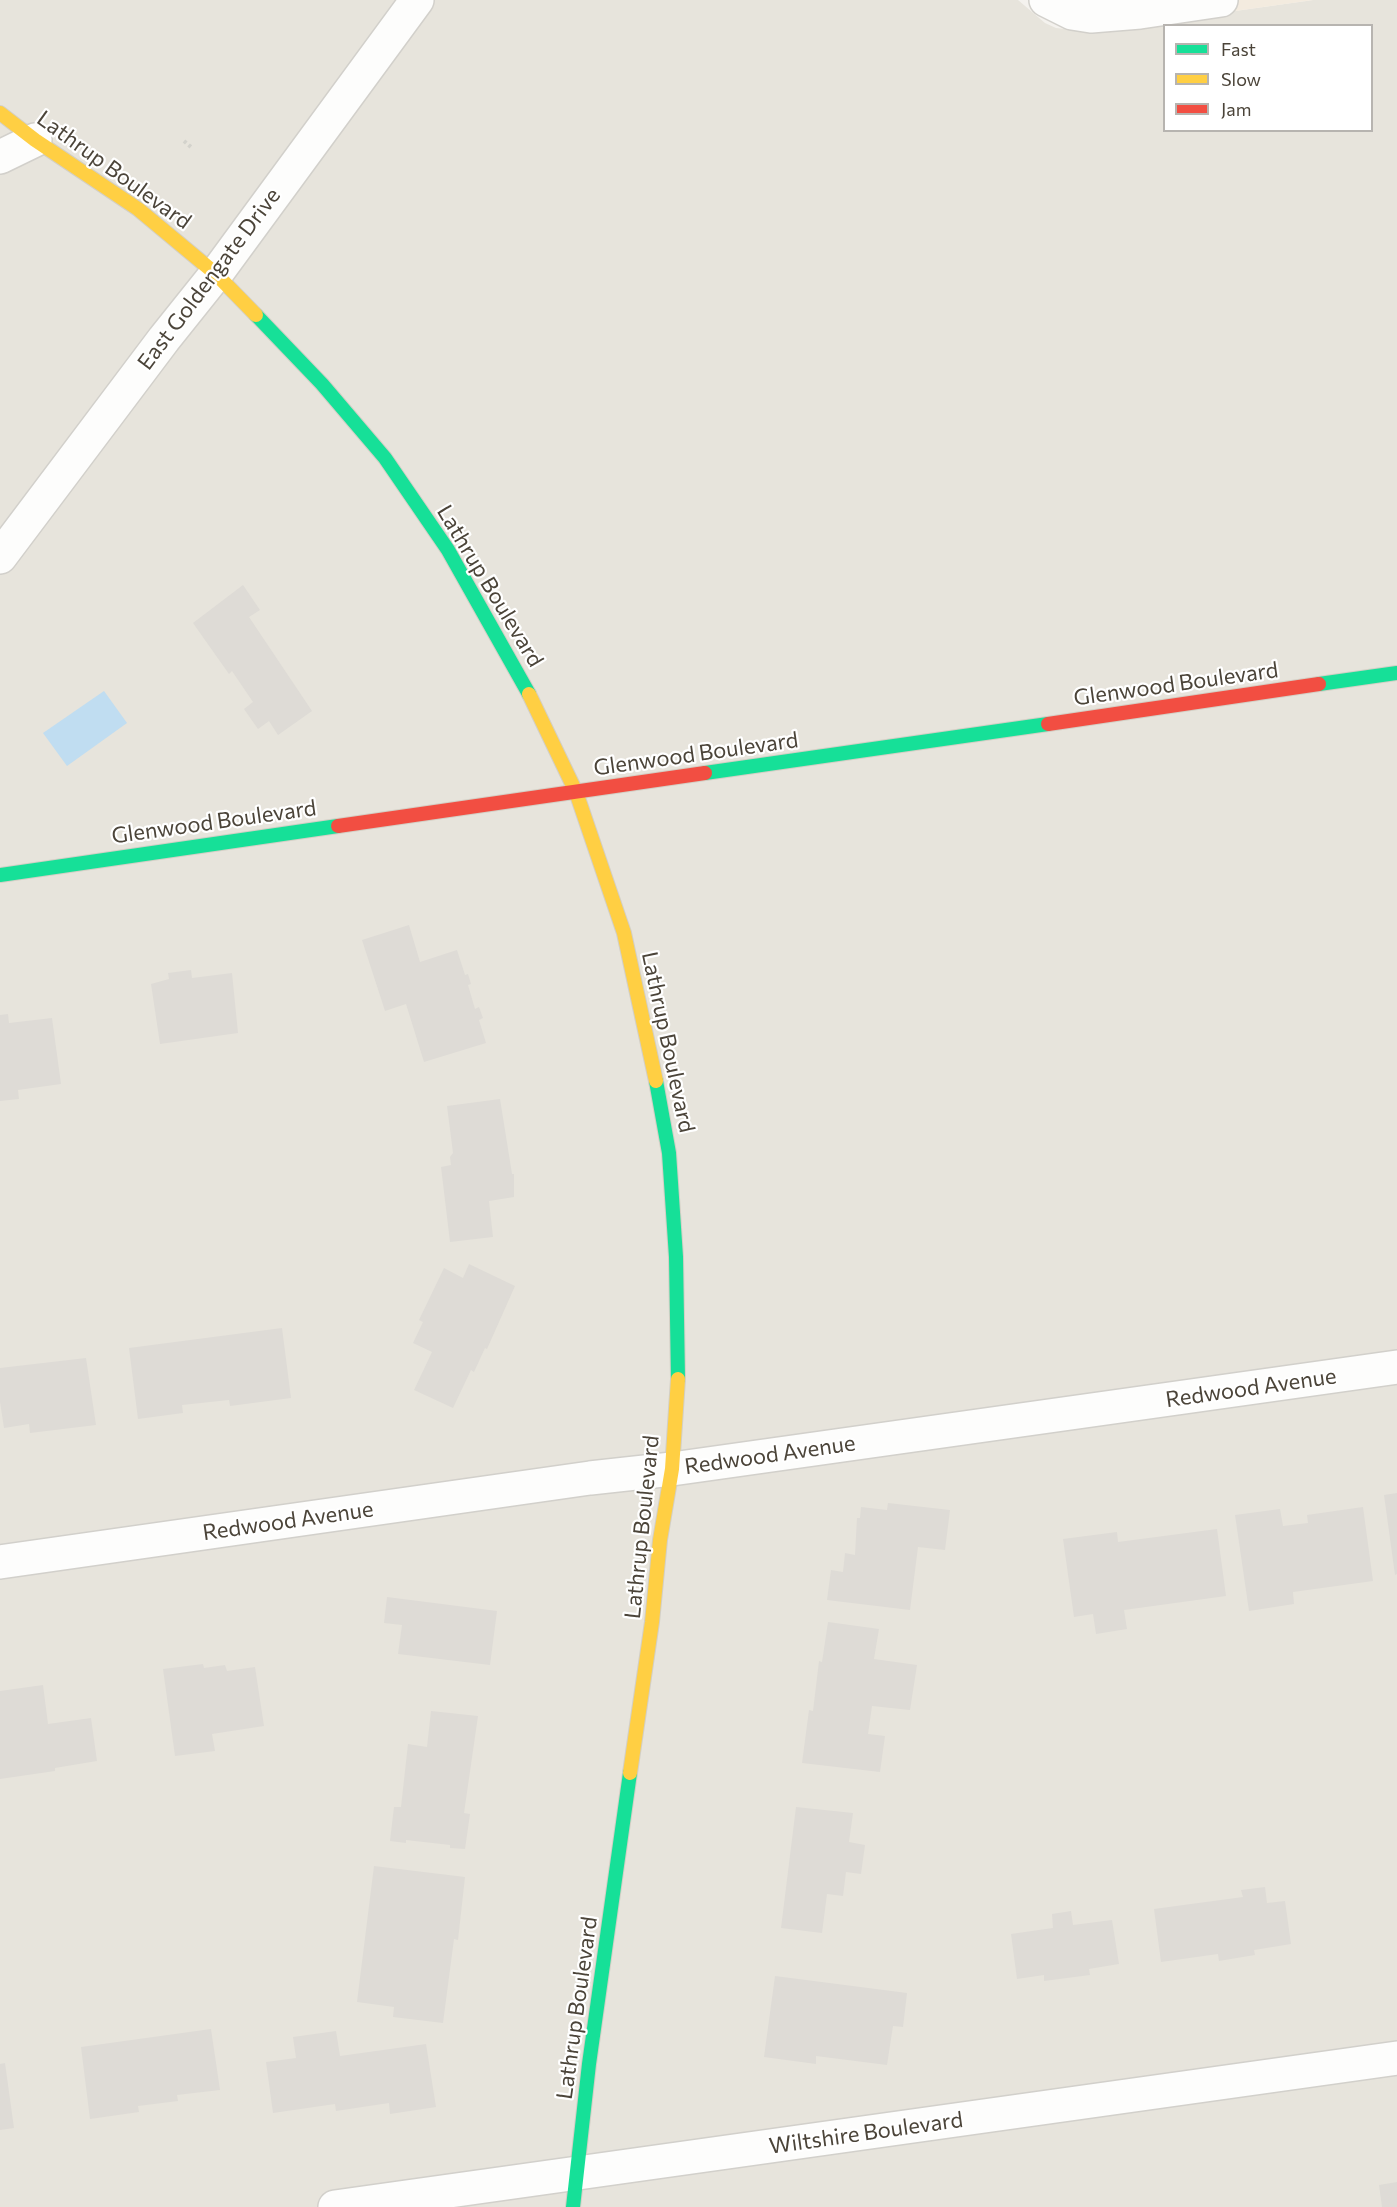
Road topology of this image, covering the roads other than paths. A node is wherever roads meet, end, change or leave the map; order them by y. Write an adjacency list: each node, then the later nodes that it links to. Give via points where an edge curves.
1 (417, 0): 8 (street, East Goldengate Drive)
2 (1046, 0): 4 (street, via 1072,13 1091,16)
3 (1221, 0): 4 (street)
4 (1139, 6)
5 (0, 112): 6 (street, Lathrup Boulevard)
6 (35, 140): 7 (street); 8 (street, Lathrup Boulevard, via 138,209)
7 (0, 157)
8 (216, 274): 9 (street, East Goldengate Drive); 11 (street, Lathrup Boulevard, via 322,384 385,458 448,550 498,636)
9 (0, 557)
10 (1397, 672): 11 (street, Glenwood Boulevard)
11 (576, 792): 12 (street, Glenwood Boulevard); 14 (street, Lathrup Boulevard, via 624,933 651,1050 669,1153 678,1377)
12 (0, 875)
13 (1397, 1367): 14 (street, Redwood Avenue)
14 (672, 1469): 15 (street, Redwood Avenue); 17 (street, Lathrup Boulevard, via 589,2064)
15 (0, 1562)
16 (1397, 2058): 17 (street, Wiltshire Boulevard)
17 (578, 2174): 18 (street, Wiltshire Boulevard); 19 (street, Lathrup Boulevard)
18 (335, 2207)
19 (573, 2207)

